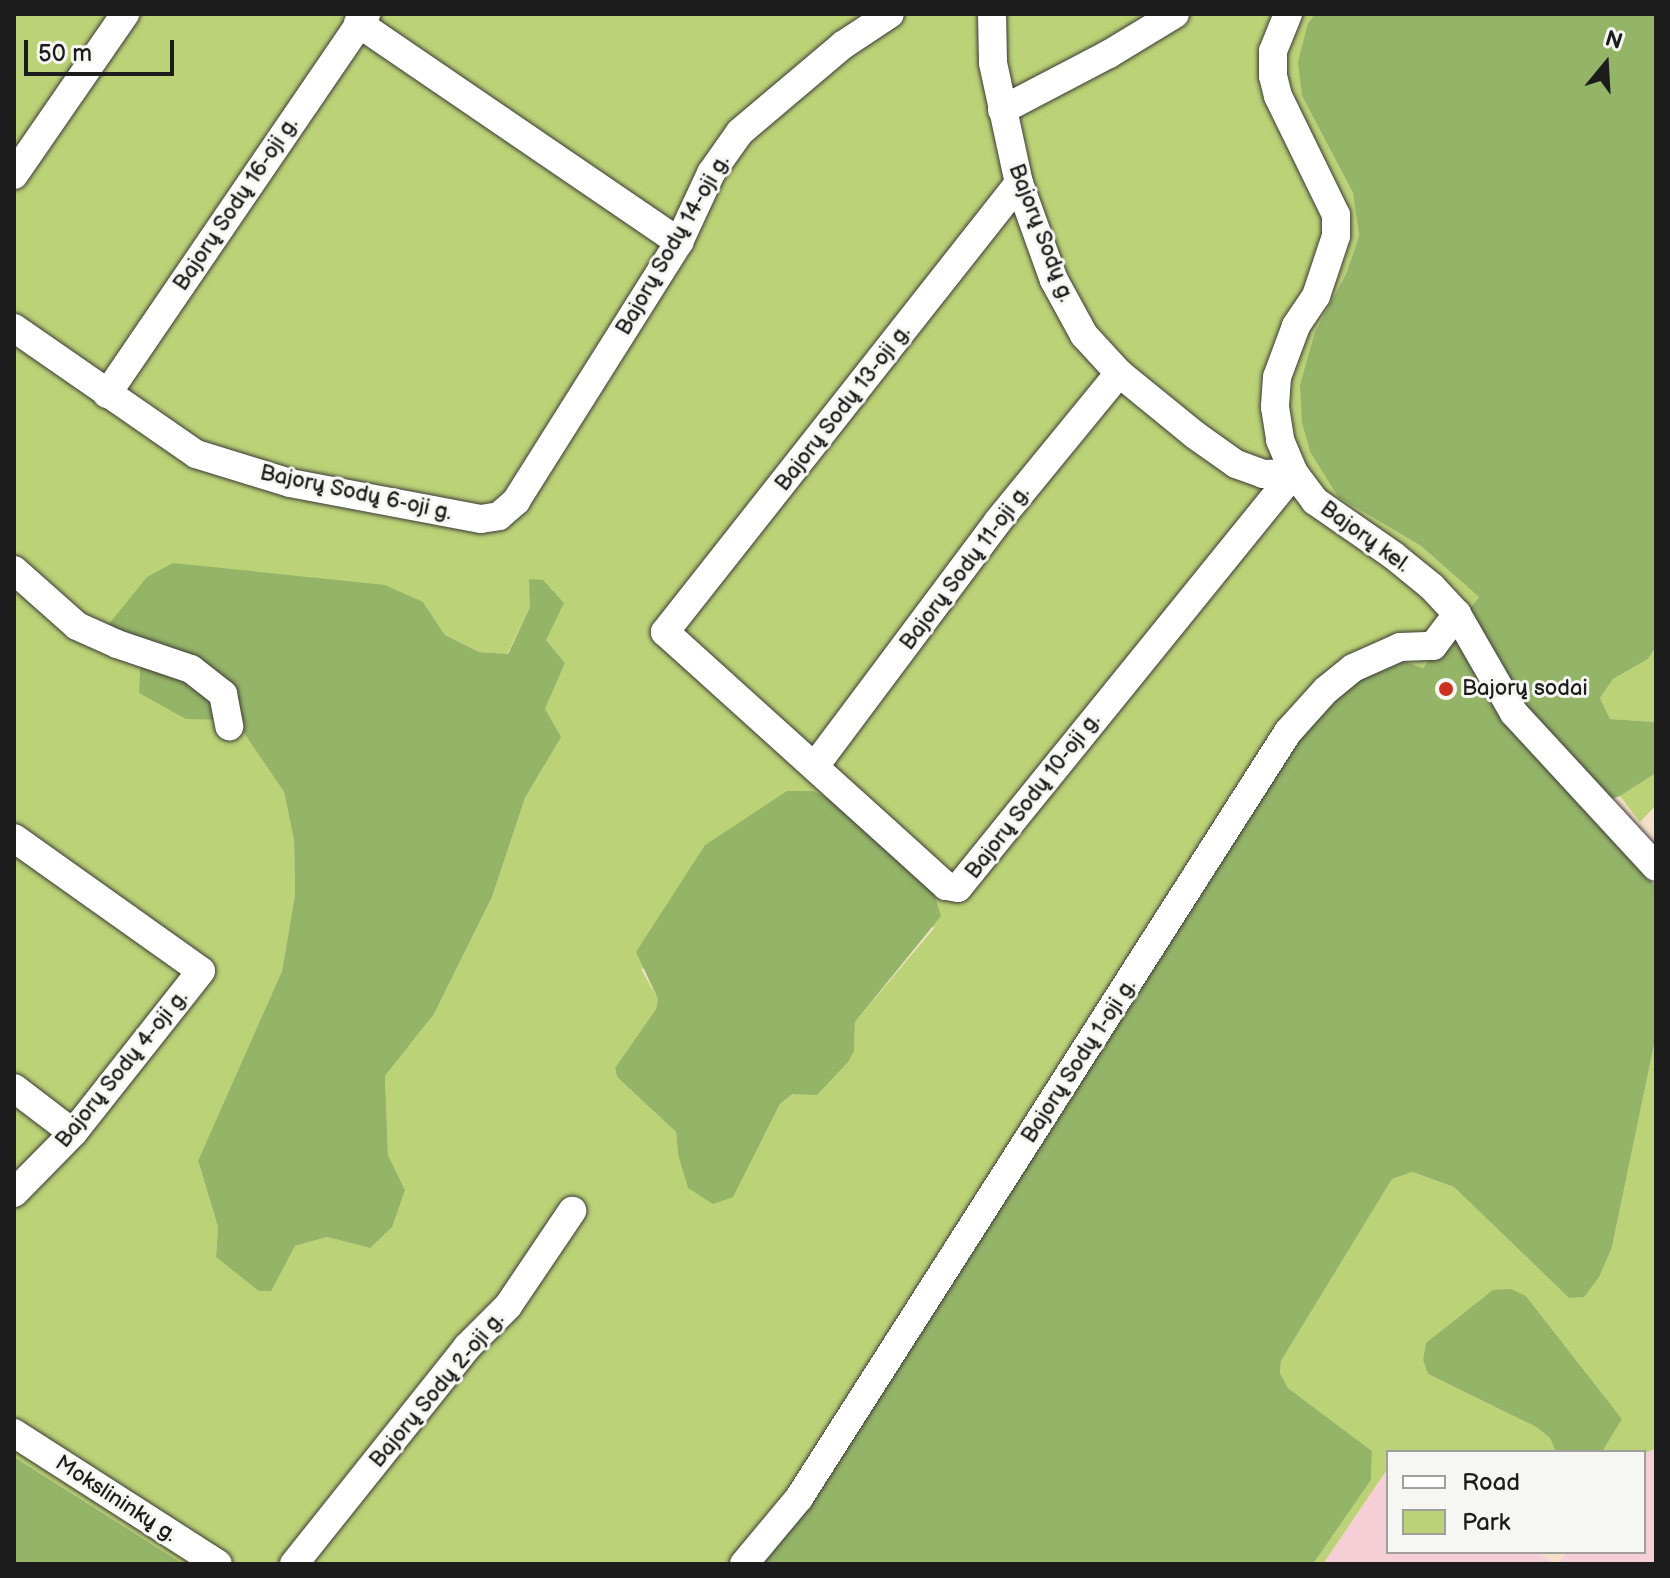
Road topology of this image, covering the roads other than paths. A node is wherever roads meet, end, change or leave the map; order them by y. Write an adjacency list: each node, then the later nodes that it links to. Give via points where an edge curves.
1 (125, 14): 8 (street)
2 (890, 14): 10 (street, Bajorų Sodų 14-oji g., via 843,45 740,132 711,173)
3 (992, 14): 7 (street, Bajorų Sodų g., via 993,63)
4 (1175, 14): 7 (street)
5 (1288, 14): 14 (street, Bajorų kel., via 1273,51 1273,76 1336,215 1336,236 1316,296 1285,348 1277,377 1280,440)
6 (362, 18): 10 (street); 13 (street, Bajorų Sodų 16-oji g.)
7 (1002, 110): 9 (street, Bajorų Sodų g.)
8 (14, 175)
9 (1019, 183): 12 (street, Bajorų Sodų g., via 1054,280 1084,335); 18 (street, Bajorų Sodų 13-oji g.)
10 (679, 242): 15 (street, Bajorų Sodų 14-oji g., via 516,501)
11 (14, 328): 13 (street, Bajorų Sodų 6-oji g.)
12 (1119, 373): 14 (street, Bajorų Sodų g., via 1236,464 1263,474); 20 (street, Bajorų Sodų 11-oji g., via 998,521)
13 (107, 394): 15 (street, Bajorų Sodų 6-oji g., via 196,454 290,483 481,519)
14 (1294, 473): 17 (street, Bajorų kel., via 1315,501 1394,556); 20 (street, Bajorų Sodų 10-oji g., via 958,888 946,886)
15 (499, 516)
16 (14, 570): 19 (street, via 77,626 191,669 223,694)
17 (1457, 614): 22 (street, Bajorų kel., via 1514,713); 30 (street, Bajorų Sodų 1-oji g., via 1433,646 1400,647 1353,668 1288,732 799,1498)
18 (665, 632): 20 (street, Bajorų Sodų 10-oji g.)
19 (229, 726)
20 (815, 766)
21 (14, 838): 24 (street, Bajorų Sodų 4-oji g., via 201,971)
22 (1656, 867)
23 (14, 1088): 24 (street)
24 (73, 1133): 25 (street, Bajorų Sodų 4-oji g.)
25 (14, 1193)
26 (572, 1211): 29 (street, Bajorų Sodų 2-oji g., via 508,1306 467,1347)
27 (14, 1433): 28 (street, Mokslininkų g.)
28 (218, 1564)
29 (294, 1564)
30 (744, 1564)

